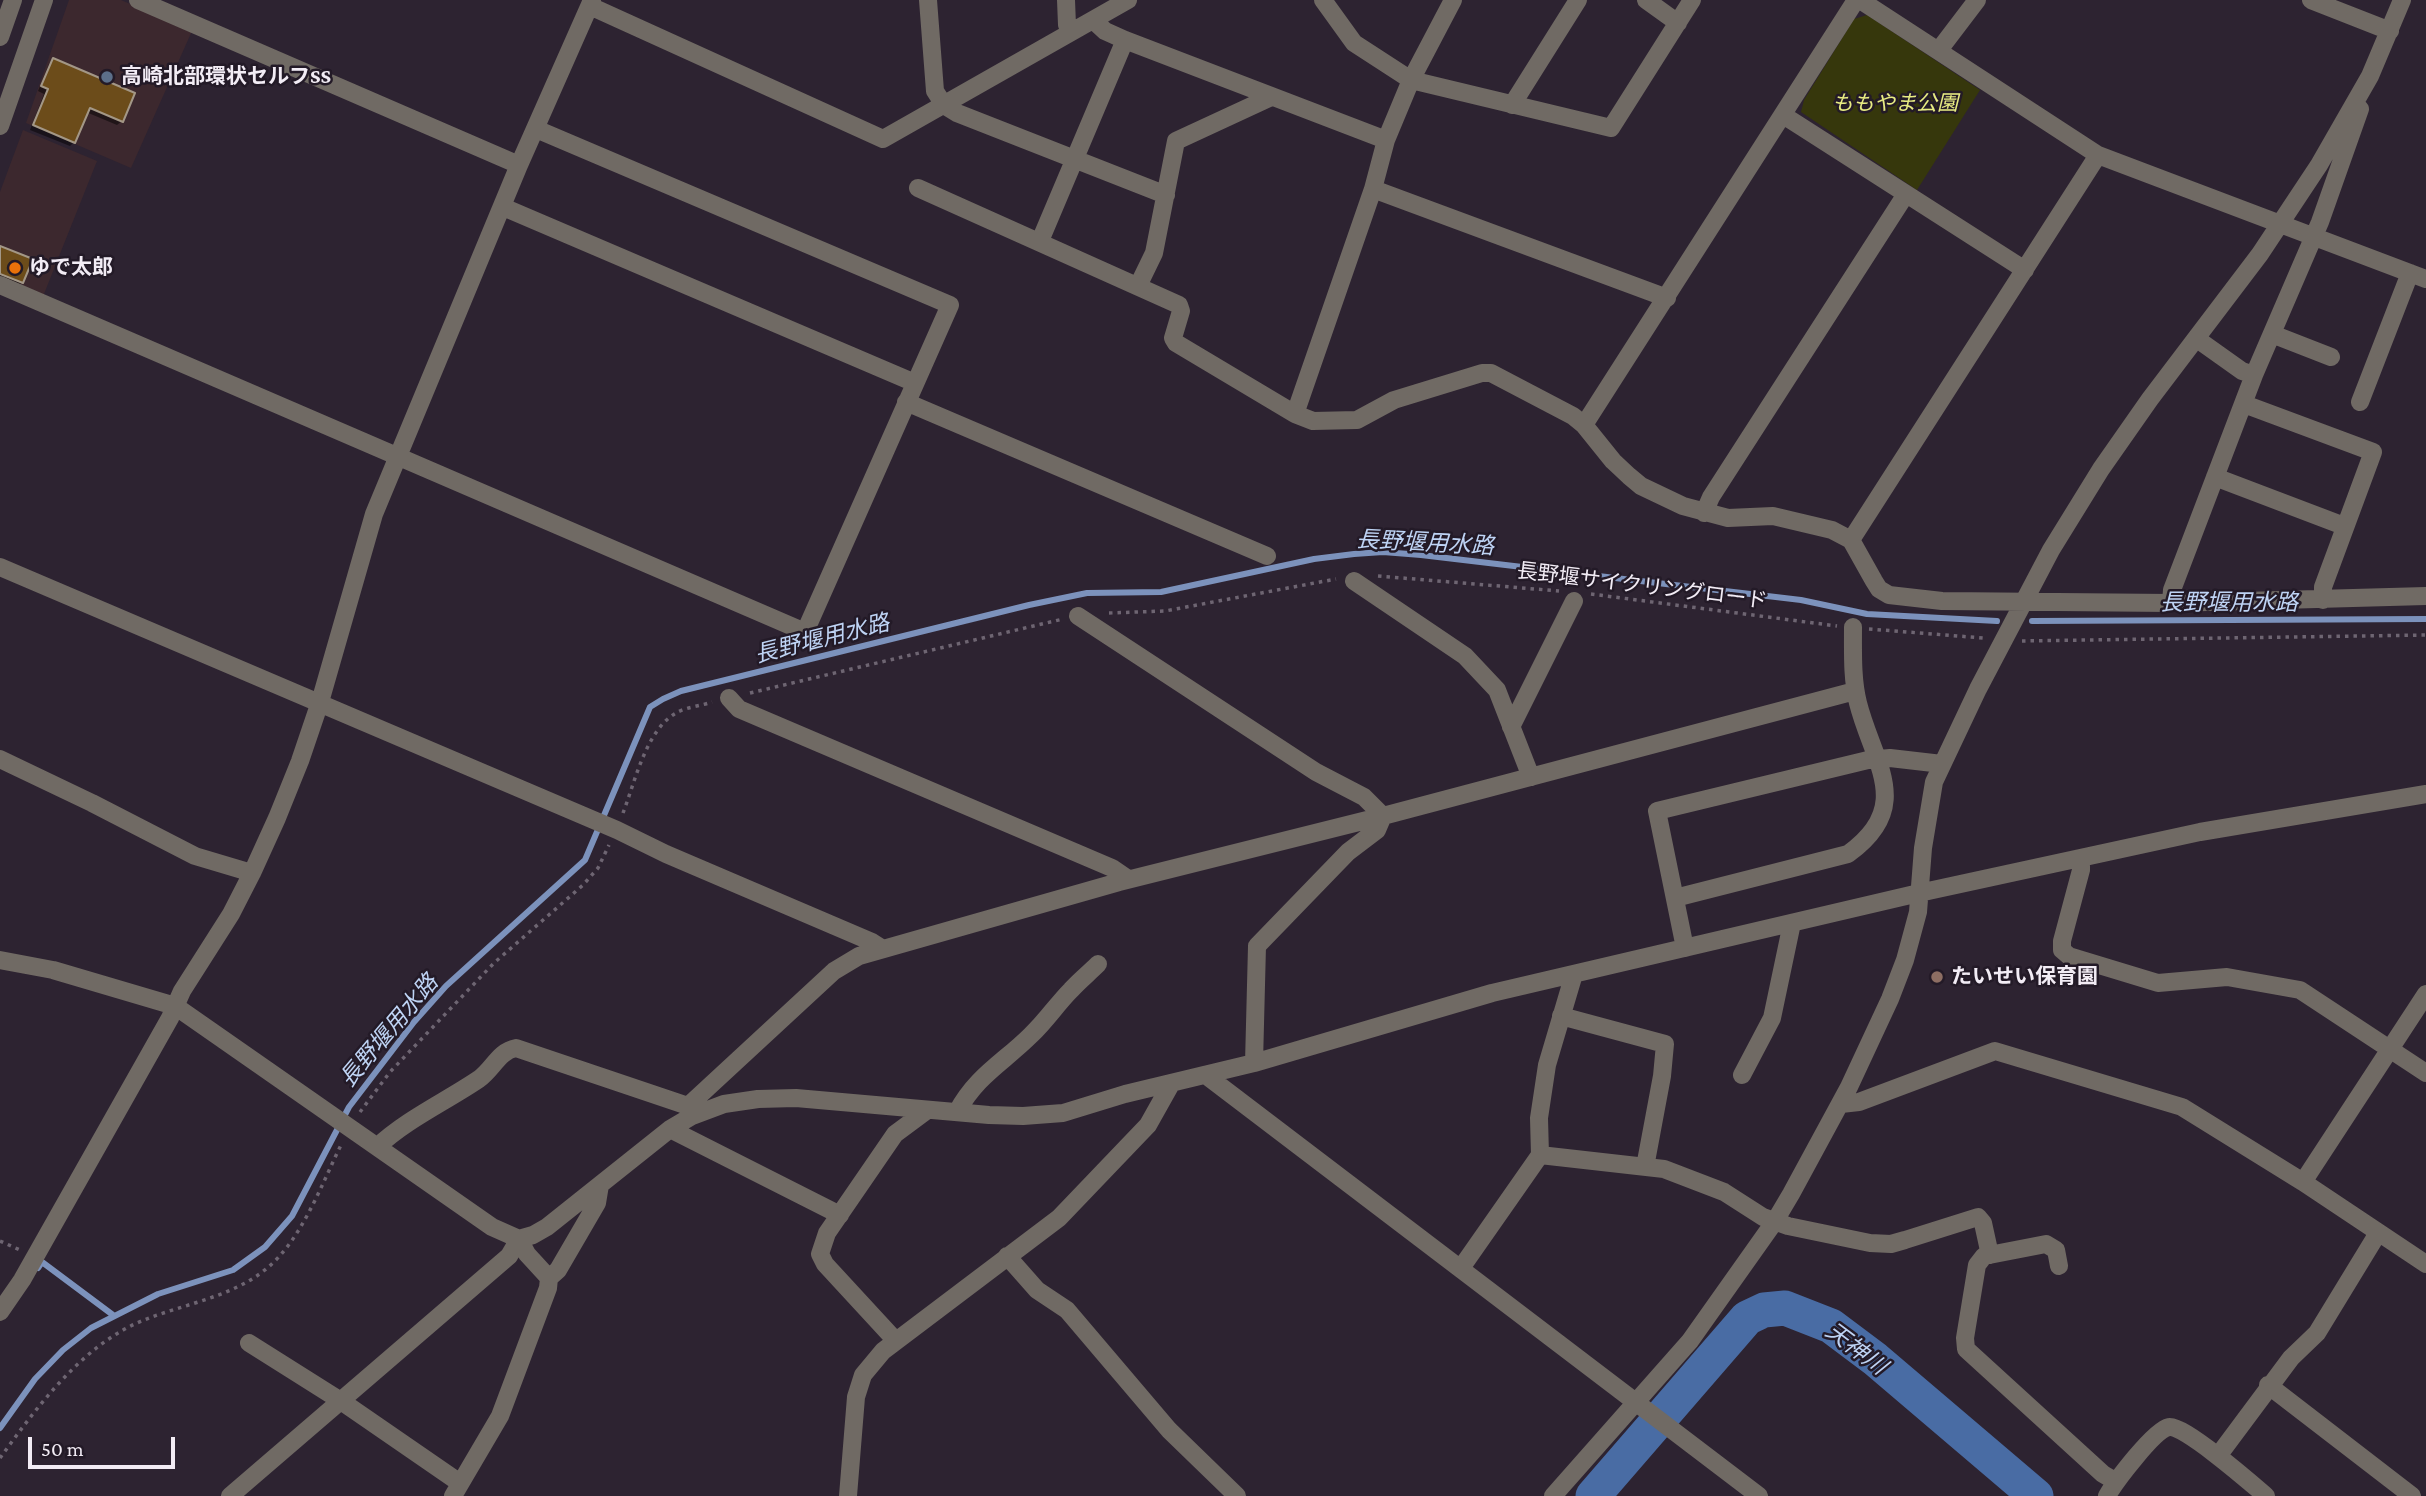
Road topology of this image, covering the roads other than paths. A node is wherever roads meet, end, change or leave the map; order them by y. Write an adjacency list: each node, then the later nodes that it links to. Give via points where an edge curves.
1 (13, 0): 21 (street)
2 (44, 0): 30 (street)
3 (138, 0): 35 (street)
4 (928, 0): 27 (street, via 935,91)
5 (1066, 0): 20 (street)
6 (1128, 0): 17 (street)
7 (1453, 0): 25 (street)
8 (1578, 0): 28 (street)
9 (1646, 0): 18 (street)
10 (1692, 0): 18 (street)
11 (1858, 0): 23 (street); 29 (street)
12 (1977, 0): 23 (street)
13 (2311, 0): 19 (street)
14 (2402, 0): 19 (street)
15 (591, 3): 27 (street, via 883,139); 31 (street)
16 (1333, 5): 25 (street, via 1353,43)
17 (1093, 20): 20 (street); 22 (street)
18 (1678, 23): 28 (street, via 1611,128)
19 (2390, 31): 24 (street)
20 (1071, 32): 27 (street)
21 (0, 37)
22 (1125, 40): 26 (street); 34 (street)
23 (1939, 50): 33 (street)
24 (2370, 76): 41 (street); 42 (street)
25 (1411, 80): 28 (street); 32 (street)
26 (1271, 97): 32 (street); 39 (street, via 1176,141)
27 (944, 105): 34 (street)
28 (1513, 105)
29 (1783, 115): 38 (street); 48 (street)
30 (0, 126)
31 (536, 129): 35 (street); 53 (street, via 950,305)
32 (1386, 140): 37 (street)
33 (2098, 155): 41 (street); 44 (street)
34 (1075, 160): 39 (street); 43 (street)
35 (519, 165): 40 (street)
36 (918, 188): 43 (street)
37 (1373, 189): 48 (street); 57 (street)
38 (1906, 194): 44 (street); 61 (street)
39 (1166, 195): 47 (street, via 1154,253)
40 (503, 207): 53 (street); 59 (street)
41 (2281, 224): 42 (street); 50 (street)
42 (2312, 236): 45 (street); 49 (street)
43 (1040, 241): 47 (street)
44 (2025, 270): 63 (street)
45 (2418, 276): 55 (street)
46 (0, 285): 59 (street)
47 (1138, 286): 57 (street, via 1179,305 1176,343)
48 (1667, 298): 58 (street)
49 (2272, 334): 51 (street); 52 (street)
50 (2197, 339): 52 (street); 70 (street, via 2101,469)
51 (2331, 357)
52 (2255, 375): 56 (street)
53 (915, 383): 54 (street)
54 (906, 402): 59 (street, via 805,632); 64 (street)
55 (2360, 402)
56 (2244, 404): 60 (street); 62 (street, via 2373,452)
57 (1294, 414): 58 (street, via 1313,421 1357,420 1394,400 1492,373)
58 (1584, 425): 61 (street, via 1641,486)
59 (397, 457): 76 (street, via 374,514)
60 (2216, 477): 62 (street); 71 (street)
61 (1704, 513): 63 (street, via 1728,518 1773,516 1832,530)
62 (2344, 526): 69 (street, via 2323,587)
63 (1851, 540): 70 (street, via 1879,589 1889,595)
64 (1268, 556)
65 (0, 567): 76 (street)
66 (1347, 580): 77 (street, via 1465,656 1497,690)
67 (1574, 595): 77 (street)
68 (2426, 596): 69 (street)
69 (2323, 600): 71 (street)
70 (2023, 602): 71 (street); 80 (street)
71 (2171, 603)
72 (1078, 616): 83 (street, via 1316,772 1364,797)
73 (1853, 628): 74 (street)
74 (1855, 691): 79 (street); 81 (street)
75 (729, 698): 86 (street, via 739,709 1112,868)
76 (320, 702): 85 (street); 91 (street)
77 (1511, 727): 81 (street)
78 (0, 759): 85 (street, via 195,856)
79 (1878, 759): 80 (street); 88 (street, via 1886,800 1881,816 1863,843 1848,854); 88 (street, via 1657,811)
80 (1942, 764): 87 (street, via 1930,796)
81 (1531, 777): 83 (street)
82 (2426, 794): 84 (street, via 2200,832)
83 (1383, 816): 86 (street); 99 (street, via 1377,830 1348,852 1257,946)
84 (2081, 858): 87 (street); 98 (street, via 2062,941 2062,950 2069,957 2158,983 2227,977 2300,990)
85 (252, 873): 96 (street)
86 (1124, 880): 91 (street)
87 (1919, 894): 89 (street); 104 (street, via 1911,943 1900,973)
88 (1675, 898): 90 (street)
89 (1792, 923): 90 (street); 101 (street, via 1772,1018)
90 (1685, 948): 94 (street)
91 (883, 949): 105 (street, via 834,971)
92 (1098, 964): 107 (street, via 1034,1032 981,1078)
93 (3, 967): 96 (street, via 53,970)
94 (1574, 974): 97 (street); 99 (street, via 1492,993)
95 (2426, 994): 98 (street)
96 (175, 1006): 109 (street); 124 (street, via 29,1269)
97 (1561, 1016): 110 (street, via 1547,1065 1539,1118); 111 (street, via 1665,1044)
98 (2390, 1049): 100 (street); 112 (street)
99 (1254, 1063): 102 (street)
100 (2426, 1073)
101 (1742, 1075)
102 (1206, 1076): 103 (street); 122 (street)
103 (1171, 1084): 107 (street, via 1063,1113); 119 (street, via 1148,1125 1059,1218)
104 (1840, 1104): 112 (street, via 1995,1051 2182,1107); 115 (street)
105 (690, 1111): 106 (street, via 758,1099 796,1098); 108 (street); 109 (street, via 516,1048 507,1050 482,1077 393,1132)
106 (926, 1111): 107 (street); 114 (street, via 895,1134)
107 (957, 1112)
108 (670, 1129): 113 (street); 114 (street)
109 (377, 1147): 117 (street, via 492,1227)
110 (1540, 1155): 111 (street); 122 (street)
111 (1645, 1167): 115 (street, via 1700,1182)
112 (2303, 1182): 116 (street)
113 (600, 1185): 117 (street, via 547,1227); 123 (street, via 597,1203)
114 (840, 1215): 125 (street, via 820,1254)
115 (1775, 1221): 118 (street, via 1891,1244 1978,1217); 129 (street)
116 (2378, 1233): 120 (street); 127 (street, via 2317,1333)
117 (519, 1239): 123 (street); 128 (street, via 509,1256)
118 (1990, 1255): 121 (street, via 2046,1244 2056,1250); 131 (street, via 1977,1265 1966,1349 2103,1474)
119 (1007, 1256): 125 (street); 135 (street, via 1037,1290 1067,1310 1169,1430)
120 (2426, 1264)
121 (2059, 1266)
122 (1461, 1268): 129 (street)
123 (549, 1278): 132 (street, via 500,1416)
124 (0, 1312)
125 (896, 1341): 134 (street, via 863,1375 856,1397)
126 (249, 1343): 128 (street)
127 (2268, 1385): 130 (street); 139 (street)
128 (341, 1401): 132 (street); 133 (street)
129 (1640, 1405): 136 (street); 137 (street)
130 (2218, 1456): 131 (street, via 2182,1430 2166,1427); 138 (street)
131 (2111, 1489)
132 (457, 1490)
133 (230, 1496)
134 (848, 1496)
135 (1237, 1496)
136 (1553, 1496)
137 (1759, 1496)
138 (2266, 1496)
139 (2412, 1496)

